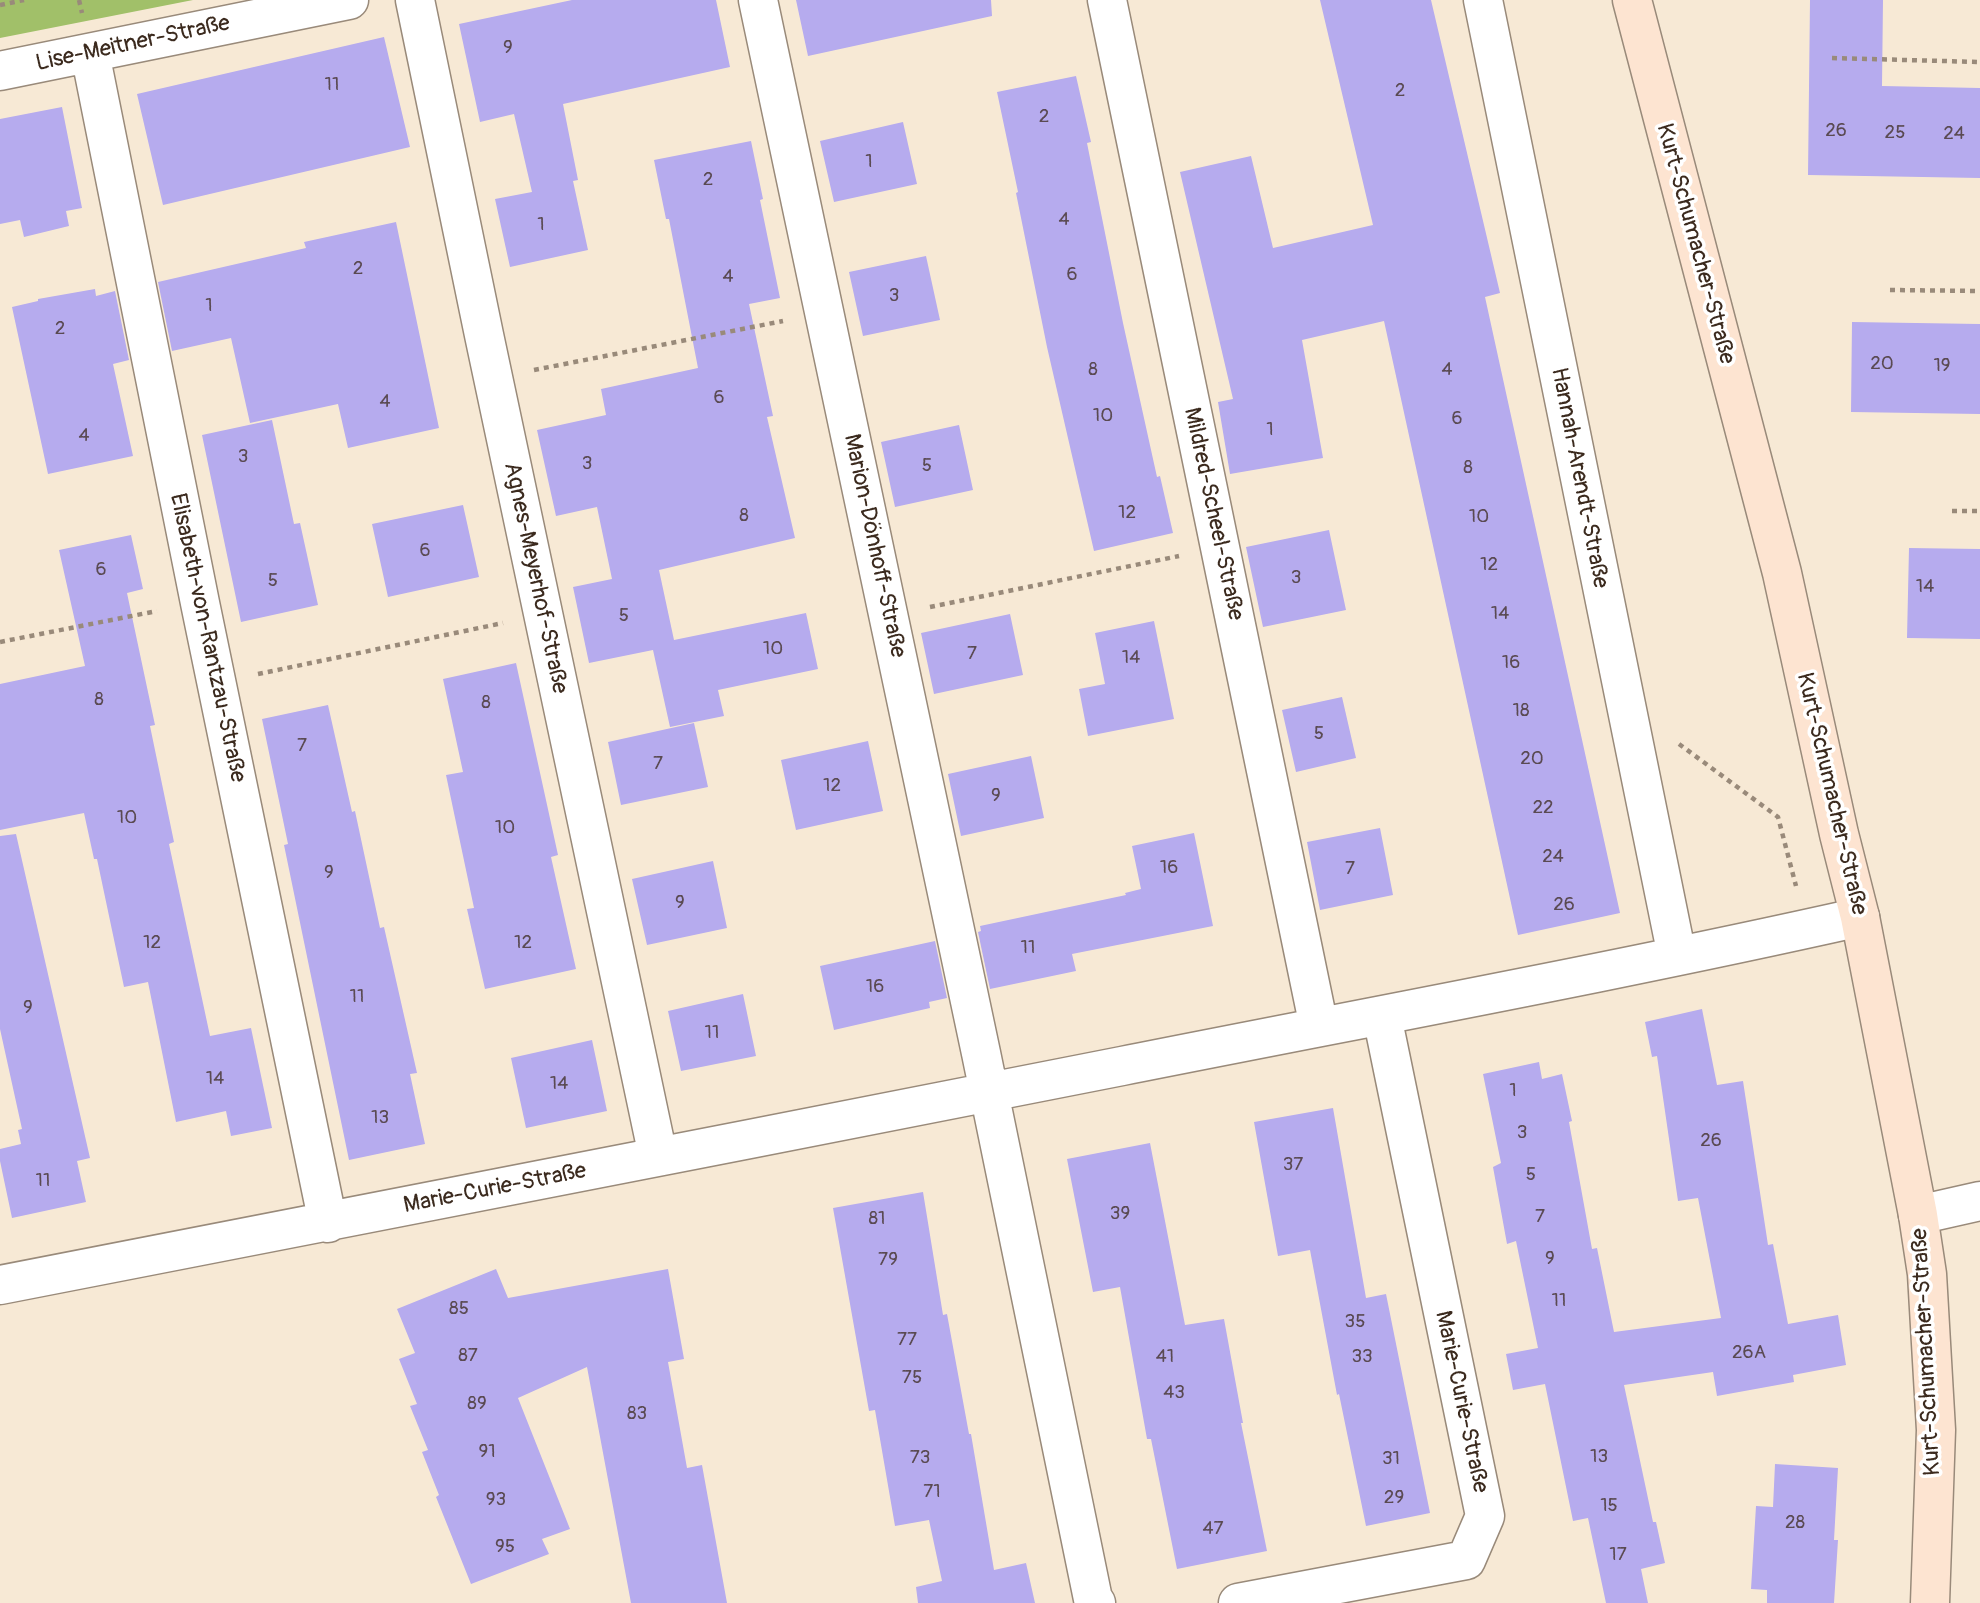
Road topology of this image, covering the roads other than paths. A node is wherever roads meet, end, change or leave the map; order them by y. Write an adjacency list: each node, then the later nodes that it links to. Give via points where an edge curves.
1 (349, 0): 7 (street, Lise-Meitner-Straße)
2 (415, 0): 14 (street, Agnes-Meyerhof-Straße)
3 (758, 0): 13 (street, Marion-Dönhoff-Straße)
4 (1107, 0): 12 (street, Mildred-Scheel-Straße)
5 (1483, 0): 10 (street, Hannah-Arendt-Straße)
6 (1632, 0): 9 (main road, Kurt-Schumacher-Straße, via 1782,573)
7 (90, 53): 8 (street, Lise-Meitner-Straße); 17 (street, Elisabeth-von-Rantzau-Straße)
8 (0, 71)
9 (1860, 916): 10 (street, Marie-Curie-Straße); 16 (main road, Kurt-Schumacher-Straße)
10 (1677, 956): 11 (street, Marie-Curie-Straße)
11 (1382, 1016): 12 (street, Marie-Curie-Straße); 20 (street, Marie-Curie-Straße, via 1485,1516 1466,1560)
12 (1319, 1027): 13 (street, Marie-Curie-Straße)
13 (989, 1092): 14 (street, Marie-Curie-Straße); 19 (street)
14 (658, 1156): 17 (street, Marie-Curie-Straße)
15 (1980, 1202): 16 (street)
16 (1919, 1215): 21 (main road, Kurt-Schumacher-Straße, via 1936,1430)
17 (328, 1223): 18 (street, Marie-Curie-Straße)
18 (0, 1285)
19 (1096, 1603)
20 (1238, 1603)
21 (1930, 1603)

